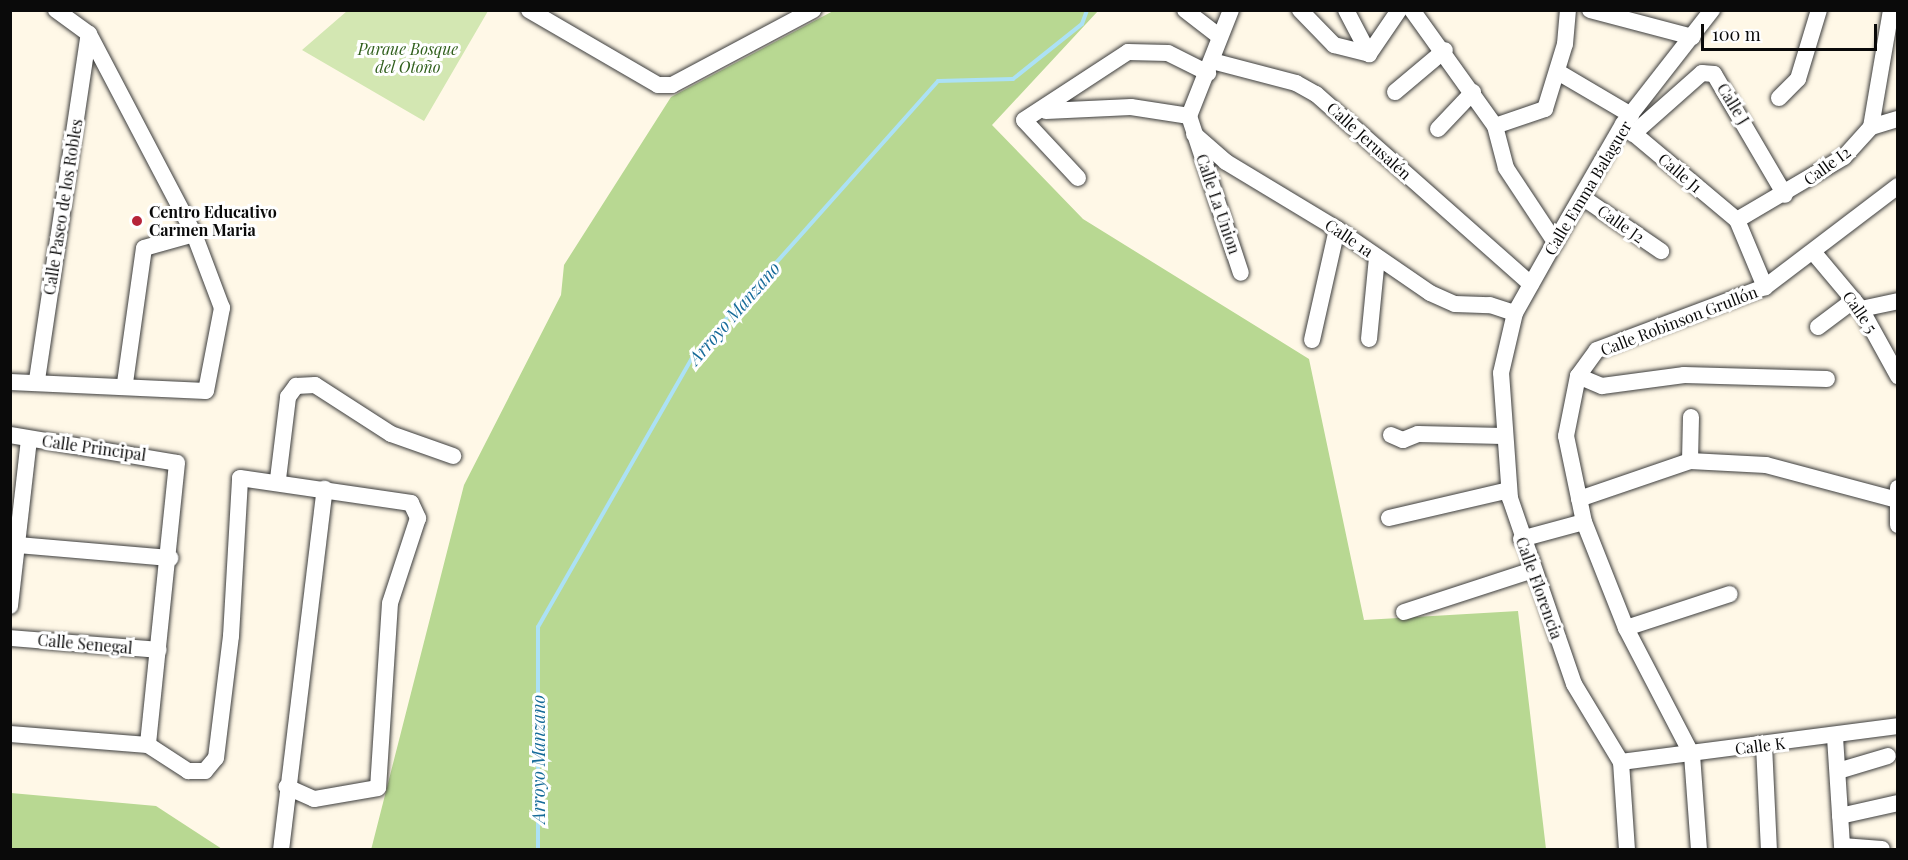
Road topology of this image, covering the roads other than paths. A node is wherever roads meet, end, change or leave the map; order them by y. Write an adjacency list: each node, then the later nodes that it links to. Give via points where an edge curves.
1 (56, 10): 15 (street)
2 (530, 10): 3 (street, via 658,85 672,85)
3 (813, 10)
4 (1185, 10): 16 (street)
5 (1231, 10): 16 (street)
6 (1300, 10): 19 (street, via 1334,45)
7 (1346, 10): 19 (street)
8 (1399, 10): 19 (street)
9 (1412, 10): 18 (street)
10 (1568, 10): 21 (street)
11 (1590, 10): 17 (street)
12 (1712, 10): 17 (street, Calle Emma Balaguer)
13 (1819, 10): 24 (street, via 1797,80)
14 (1891, 10): 30 (street)
15 (89, 34): 39 (street); 57 (street, Calle Paseo de los Robles)
16 (1220, 37): 20 (street)
17 (1692, 37): 28 (street, Calle Emma Balaguer)
18 (1445, 50): 22 (street); 23 (street)
19 (1369, 54)
20 (1210, 67): 25 (street, Calle Jerusalén, via 1168,53 1128,52); 26 (street); 45 (street, Calle Jerusalén, via 1296,83 1316,94)
21 (1558, 72): 28 (street, Calle J1); 29 (street, via 1545,109)
22 (1395, 92)
23 (1473, 92): 29 (street); 31 (street)
24 (1779, 98)
25 (1046, 111): 26 (street, via 1131,107); 33 (street, Calle Jerusalén, via 1024,120)
26 (1189, 116): 32 (street, Calle La Union)
27 (1898, 119): 30 (street)
28 (1629, 124): 35 (street, Calle J, via 1702,73 1714,74); 36 (street, Calle Emma Balaguer); 37 (street, Calle J1)
29 (1495, 126): 40 (street, via 1506,168)
30 (1871, 127): 35 (street, Calle I2, via 1844,157)
31 (1438, 129)
32 (1194, 135): 38 (street, Calle 1a, via 1226,162); 44 (street, Calle La Union)
33 (1078, 178)
34 (1898, 186): 42 (street, Calle Robinson Grullón)
35 (1785, 195): 37 (street, Calle I2)
36 (1582, 197): 40 (street, Calle Emma Balaguer); 41 (street, Calle J2)
37 (1737, 220): 46 (street)
38 (1337, 229): 43 (street, Calle 1a); 52 (street)
39 (194, 234): 59 (street, via 144,248); 59 (street, via 222,308 209,388 201,393)
40 (1555, 242): 45 (street, Calle Emma Balaguer)
41 (1661, 251)
42 (1814, 253): 46 (street, Calle Robinson Grullón); 48 (street, Calle 5)
43 (1377, 257): 49 (street, Calle 1a, via 1455,304 1490,305); 51 (street)
44 (1241, 273)
45 (1531, 284): 49 (street, Calle Emma Balaguer)
46 (1766, 287): 54 (street, Calle Robinson Grullón, via 1597,351)
47 (1898, 301): 48 (street)
48 (1858, 304): 50 (street); 53 (street, Calle 5)
49 (1515, 313): 63 (street, Calle Florencia, via 1501,373)
50 (1818, 327)
51 (1369, 339)
52 (1312, 340)
53 (1892, 352): 55 (street, Calle 5)
54 (1578, 376): 56 (street, via 1602,386 1684,375); 71 (street, Calle Robinson Grullón, via 1566,435)
55 (1898, 376)
56 (1827, 379)
57 (37, 380): 58 (street); 59 (street)
58 (10, 382)
59 (125, 383)
60 (1691, 417): 66 (street)
61 (10, 435): 64 (street, Calle Principal)
62 (1391, 435): 63 (street)
63 (1503, 436): 69 (street, Calle Florencia)
64 (29, 439): 76 (street); 77 (street, Calle Principal, via 177,463)
65 (453, 456): 67 (street, via 391,434 315,385 296,386 288,397)
66 (1690, 461): 70 (street, via 1766,465); 71 (street)
67 (278, 479): 68 (street); 88 (street, via 244,474 238,484 231,636 216,758 205,771 188,771)
68 (325, 489): 94 (street); 94 (street, via 411,503 418,518 390,603 378,788 314,799)
69 (1509, 490): 72 (street); 75 (street, Calle Florencia)
70 (1896, 494): 74 (street)
71 (1579, 499): 73 (street, Calle Robinson Grullón)
72 (1389, 518)
73 (1584, 522): 75 (street); 82 (street, Calle Robinson Grullón)
74 (1897, 523)
75 (1521, 539): 78 (street, Calle Florencia)
76 (17, 545): 77 (street); 80 (street)
77 (170, 558): 84 (street)
78 (1533, 570): 81 (street); 92 (street, Calle Florencia, via 1574,684)
79 (1730, 594): 82 (street)
80 (10, 606)
81 (1404, 612)
82 (1626, 628): 90 (street, Calle Robinson Grullón)
83 (10, 638): 84 (street, Calle Senegal)
84 (159, 650): 88 (street)
85 (1898, 726): 87 (street, Calle K)
86 (10, 734): 88 (street)
87 (1835, 737): 89 (street, Calle K); 93 (street)
88 (148, 745)
89 (1764, 745): 90 (street, Calle K); 101 (street)
90 (1692, 755): 92 (street, Calle K); 100 (street, Calle Robinson Grullón)
91 (1887, 756): 93 (street)
92 (1621, 762): 99 (street, Calle Florencia)
93 (1838, 771): 96 (street)
94 (287, 787): 98 (street)
95 (1898, 803): 96 (street)
96 (1840, 816): 97 (street)
97 (1842, 848): 102 (street)
98 (281, 849)
99 (1627, 849)
100 (1699, 849)
101 (1769, 849)
102 (1882, 849)

